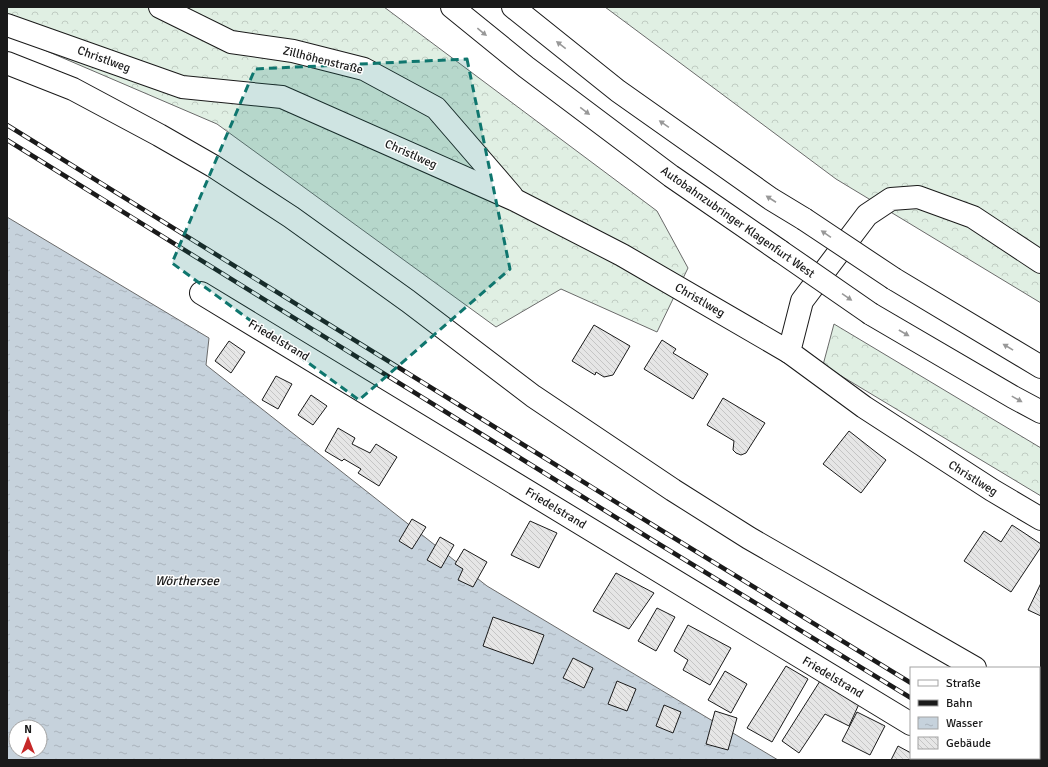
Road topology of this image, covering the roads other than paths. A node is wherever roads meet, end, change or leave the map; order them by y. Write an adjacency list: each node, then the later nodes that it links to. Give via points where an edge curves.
1 (160, 7): 6 (main road, Zillhöhenstraße, via 231,42 293,51 364,69 416,97 436,108)
2 (452, 7): 11 (main road, Autobahnzubringer Klagenfurt West, one-way to 11, bridge, via 526,67 671,176 871,314)
3 (513, 7): 10 (main road, one-way to 3, bridge, via 894,279 771,199 618,91)
4 (7, 25): 6 (main road, Christlweg, via 182,87 282,97)
5 (7, 63): 13 (main road, via 73,90 214,166 291,217 408,301 533,396 673,490 749,538)
6 (515, 200): 9 (main road, Christlweg, via 622,256)
7 (1041, 262): 9 (main road, via 973,217 918,197 892,199 867,215 802,301)
8 (200, 293): 14 (main road, Friedelstrand)
9 (789, 352): 12 (main road, Christlweg, via 864,407)
10 (1041, 367)
11 (1041, 412)
12 (1041, 519)
13 (972, 667)
14 (910, 723)

